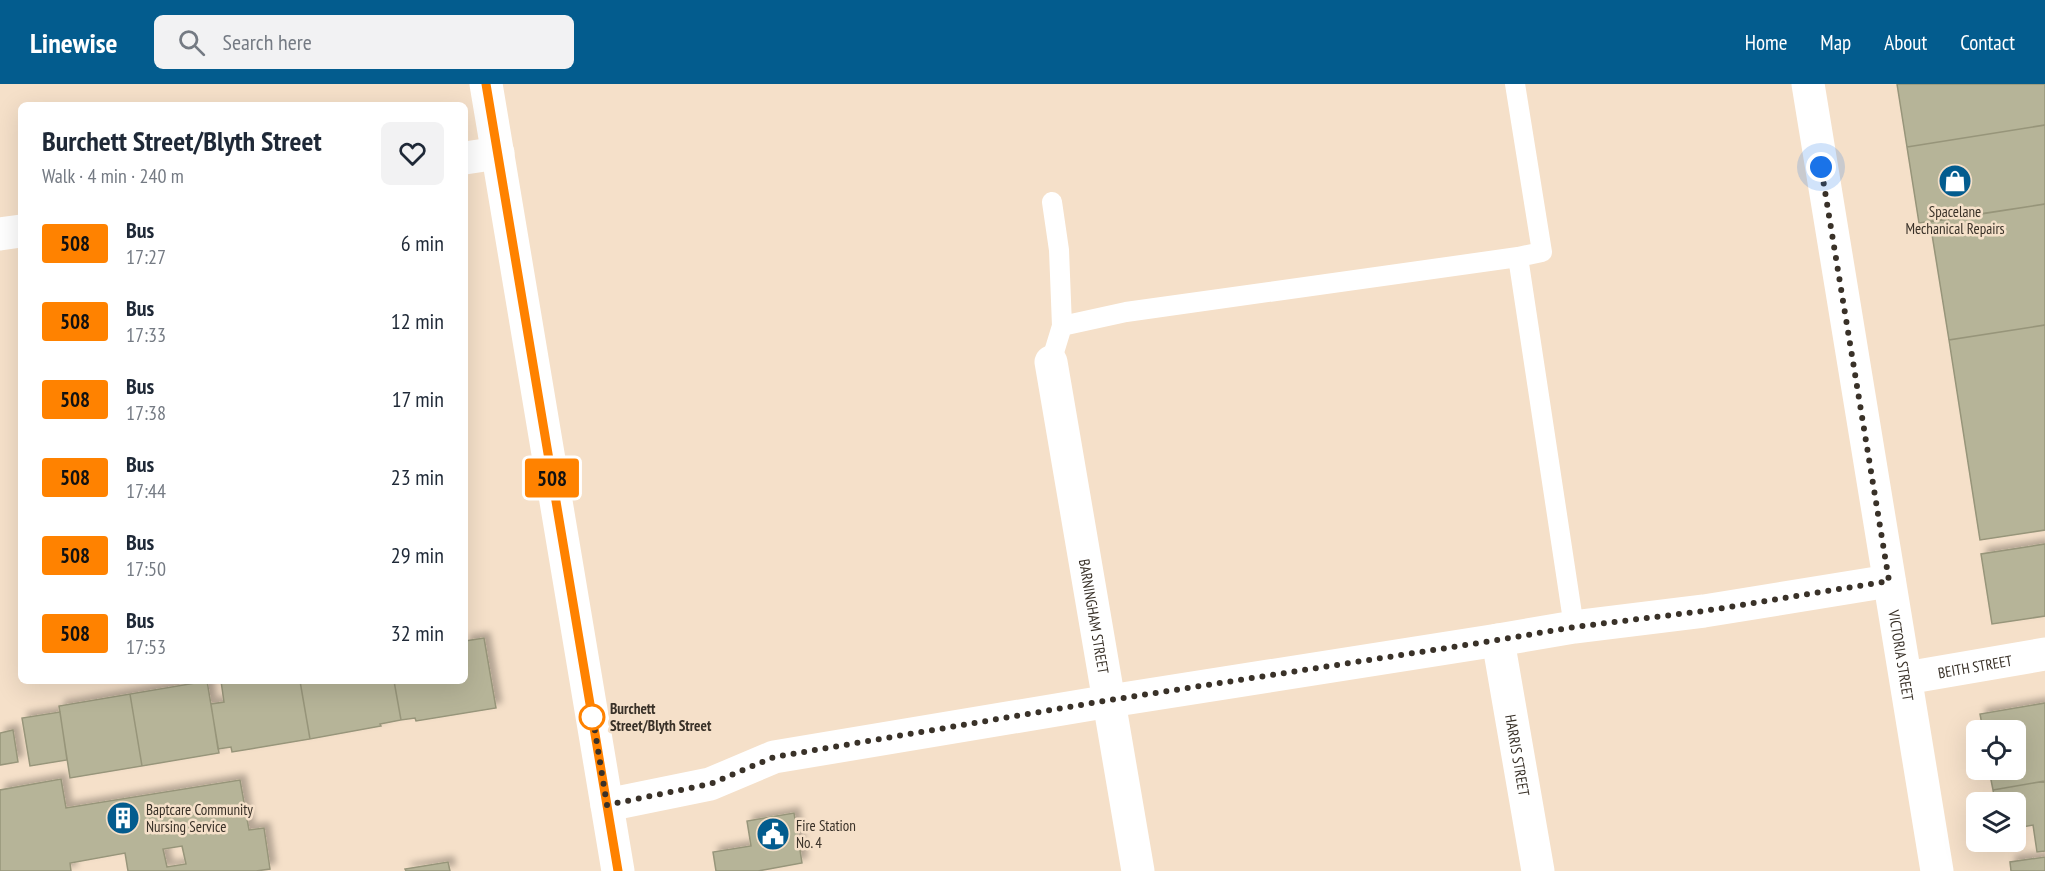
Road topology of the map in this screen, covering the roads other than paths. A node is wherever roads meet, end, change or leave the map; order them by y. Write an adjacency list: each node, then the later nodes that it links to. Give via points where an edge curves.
1 (486, 84): 4 (street)
2 (1515, 84): 9 (lane, via 1542,252)
3 (1808, 84): 12 (street, VICTORIA STREET)
4 (498, 153): 5 (street); 18 (street)
5 (468, 158)
6 (1052, 202): 10 (lane, via 1059,250)
7 (18, 231): 8 (street)
8 (0, 234)
9 (1518, 257): 10 (lane, via 1126,312); 13 (lane)
10 (1062, 326): 11 (lane)
11 (1051, 362): 17 (street, BARNINGHAM STREET)
12 (1889, 581): 13 (street); 16 (street, VICTORIA STREET)
13 (1574, 627): 14 (street)
14 (1498, 640): 17 (street); 21 (street, HARRIS STREET)
15 (2045, 654): 16 (street, BEITH STREET)
16 (1906, 678): 22 (street, VICTORIA STREET)
17 (1110, 700): 18 (street, via 774,757 710,784); 20 (street, BARNINGHAM STREET)
18 (607, 805): 19 (street)
19 (618, 871)
20 (1138, 871)
21 (1538, 871)
22 (1937, 871)

